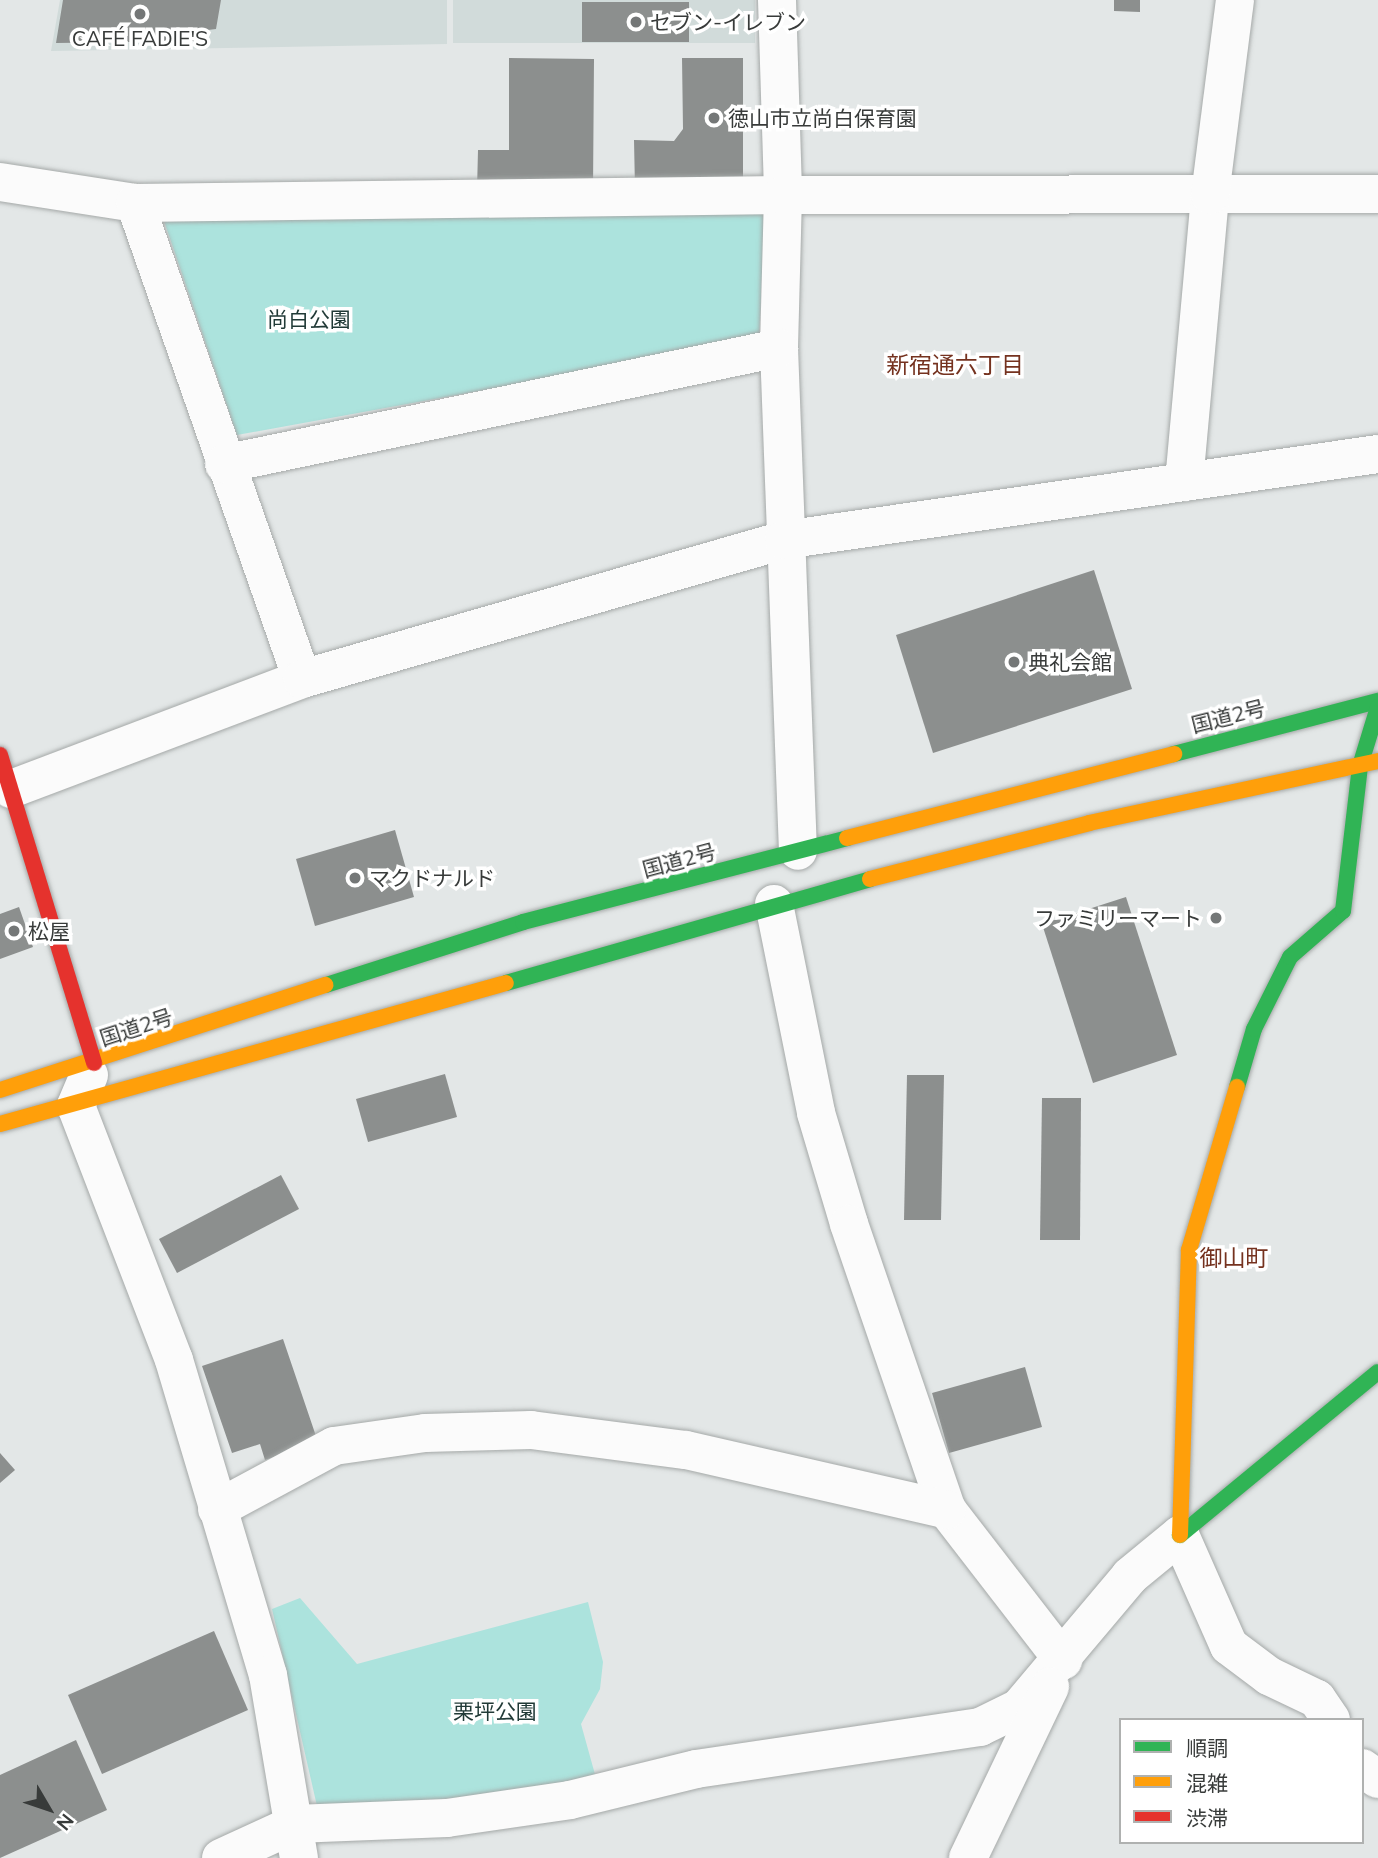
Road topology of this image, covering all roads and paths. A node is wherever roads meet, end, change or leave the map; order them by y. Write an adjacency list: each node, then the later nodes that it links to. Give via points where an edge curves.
1 (777, 0): 6 (street)
2 (1235, 0): 4 (street)
3 (0, 182): 7 (street)
4 (1210, 194): 5 (street); 6 (street); 11 (street)
5 (1378, 194)
6 (783, 195): 7 (street); 8 (street)
7 (135, 203): 10 (street)
8 (779, 348): 10 (street); 12 (street)
9 (1378, 454): 11 (street)
10 (224, 464): 13 (street)
11 (1184, 482): 12 (street)
12 (784, 540): 13 (street); 19 (street)
13 (302, 679): 18 (street)
14 (1378, 701): 19 (main road, 国道2号)
15 (1378, 707): 17 (main road)
16 (1378, 761): 17 (main road)
17 (1360, 766): 20 (main road, via 1089,823); 28 (main road, via 1343,911 1290,957 1254,1029 1189,1250)
18 (5, 772): 21 (main road)
19 (797, 851): 21 (main road, 国道2号, via 523,922)
20 (774, 904): 23 (main road); 27 (street, via 816,1113)
21 (94, 1063): 22 (main road, 国道2号); 23 (street)
22 (0, 1090)
23 (76, 1106): 24 (main road); 26 (street, via 174,1360)
24 (0, 1124)
25 (1378, 1372): 28 (main road)
26 (217, 1509): 27 (street, via 334,1446 425,1433 531,1430 686,1450); 31 (street, via 268,1675)
27 (947, 1510): 29 (street)
28 (1180, 1535): 29 (street, via 1130,1576); 30 (street, via 1229,1646 1269,1676 1317,1699)
29 (1063, 1660): 31 (street, via 1018,1708 980,1727 696,1769 570,1800); 33 (street)
30 (1330, 1718)
31 (297, 1841): 32 (street)
32 (221, 1858)
33 (968, 1858)

